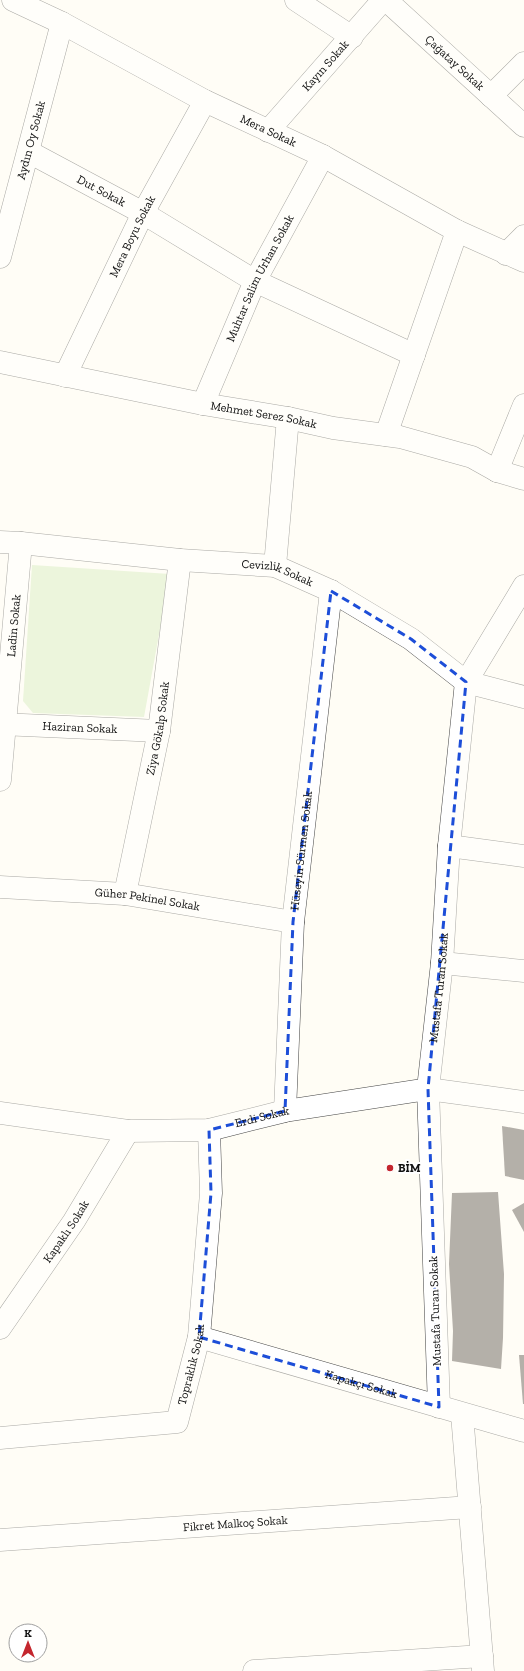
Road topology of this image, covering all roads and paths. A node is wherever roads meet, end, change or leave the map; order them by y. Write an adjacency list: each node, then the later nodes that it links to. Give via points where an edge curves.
1 (12, 0): 4 (street, Mera Sokak)
2 (296, 0): 5 (street)
3 (385, 0): 5 (street, Kayın Sokak); 7 (street, Çağatay Sokak)
4 (62, 23): 8 (street, Mera Sokak); 11 (street, Aydın Oy Sokak)
5 (352, 36): 10 (street, Kayın Sokak)
6 (524, 63): 7 (street)
7 (491, 96): 9 (street, Çağatay Sokak)
8 (205, 101): 10 (street, Mera Sokak); 13 (street, Mera Boyu Sokak)
9 (524, 126)
10 (268, 132): 12 (street, Mera Sokak)
11 (29, 152): 13 (street, Dut Sokak); 16 (street, Aydın Oy Sokak)
12 (323, 156): 14 (street, Mera Sokak); 18 (street, Muhtar Salim Urhan Sokak)
13 (143, 213): 18 (street, Dut Sokak); 21 (street, Mera Boyu Sokak)
14 (457, 231): 17 (street, Mera Sokak); 19 (street)
15 (524, 236): 17 (street)
16 (0, 256)
17 (515, 258)
18 (255, 281): 19 (street, Dut Sokak); 22 (street, Muhtar Salim Urhan Sokak)
19 (414, 355): 25 (street)
20 (0, 362): 21 (street, Mehmet Serez Sokak)
21 (65, 376): 22 (street, Mehmet Serez Sokak)
22 (203, 404): 24 (street, Mehmet Serez Sokak)
23 (524, 405): 26 (street)
24 (288, 418): 25 (street, Mehmet Serez Sokak, via 333,428); 30 (street)
25 (386, 435): 26 (street, Mehmet Serez Sokak, via 472,457)
26 (497, 471): 27 (street, Mehmet Serez Sokak)
27 (524, 479)
28 (10, 543): 29 (street, Cevizlik Sokak); 35 (street, Ladin Sokak)
29 (180, 560): 30 (street, Cevizlik Sokak); 36 (street, Ziya Gökalp Sokak)
30 (275, 566): 32 (street, Cevizlik Sokak)
31 (524, 586): 33 (street, Mustafa Turan Sokak)
32 (331, 591): 33 (street, Cevizlik Sokak, via 411,639); 42 (street, Hüseyin Sürmen Sokak)
33 (466, 682): 34 (street, Cevizlik Sokak); 38 (street, Mustafa Turan Sokak)
34 (524, 696)
35 (3, 724): 36 (street, Haziran Sokak); 37 (street, Ladin Sokak)
36 (159, 731): 41 (street, Ziya Gökalp Sokak)
37 (0, 780)
38 (449, 846): 39 (street); 43 (street, Mustafa Turan Sokak)
39 (524, 856)
40 (0, 887): 41 (street, Güher Pekinel Sokak)
41 (126, 894): 42 (street, Güher Pekinel Sokak)
42 (293, 922): 47 (street, Hüseyin Sürmen Sokak)
43 (442, 962): 44 (street); 45 (street, Mustafa Turan Sokak)
44 (524, 971)
45 (428, 1090): 46 (street, Erdi Sokak); 47 (street, Erdi Sokak); 53 (street, Mustafa Turan Sokak)
46 (524, 1102)
47 (285, 1111): 49 (street, Erdi Sokak)
48 (0, 1113): 50 (street, Erdi Sokak)
49 (209, 1130): 50 (street, Erdi Sokak); 52 (street, Topraklık Sokak, via 211,1193)
50 (128, 1131): 51 (street, Kapaklı Sokak, via 74,1221)
51 (0, 1328)
52 (199, 1336): 53 (street, Kapakçı Sokak); 56 (street, Topraklık Sokak, via 177,1422)
53 (439, 1407): 54 (street, Kapakçı Sokak)
54 (462, 1414): 55 (street, Kapakçı Sokak); 57 (street)
55 (524, 1431)
56 (0, 1438)
57 (470, 1507): 58 (street, Fikret Malkoç Sokak); 59 (street)
58 (0, 1540)
59 (482, 1663): 60 (street)
60 (254, 1671)

